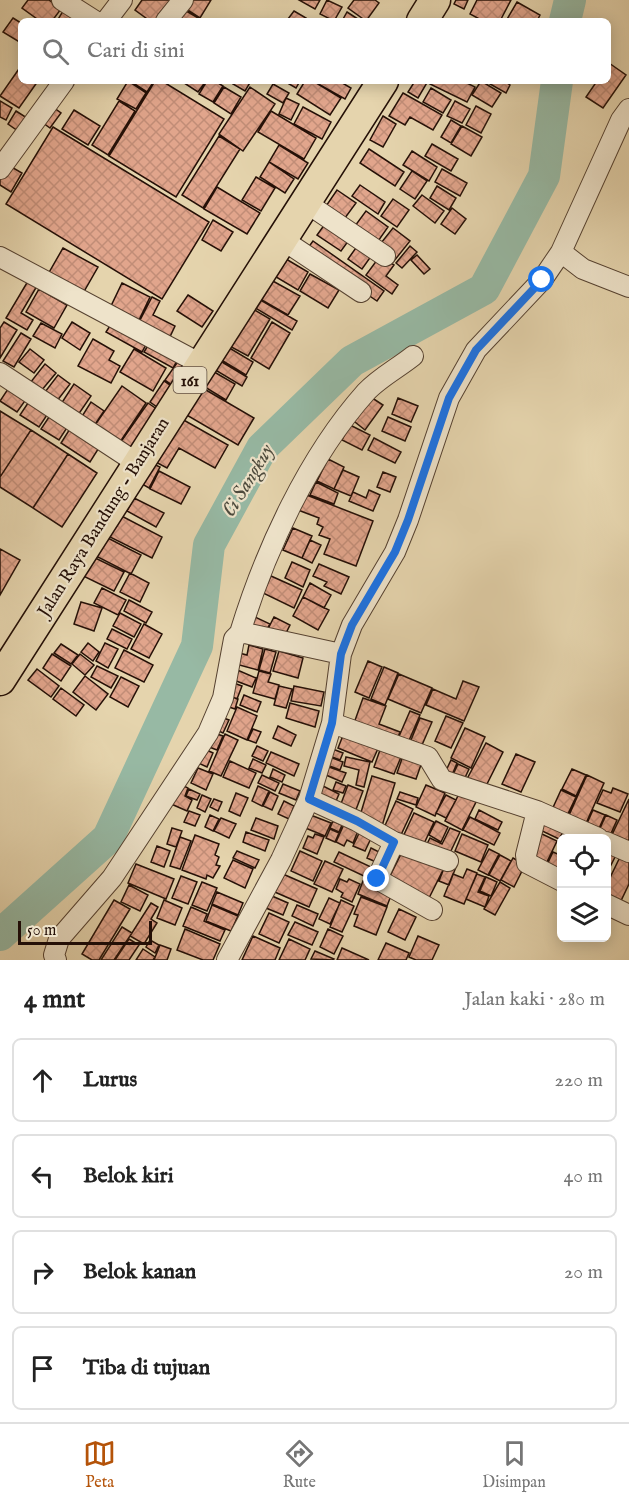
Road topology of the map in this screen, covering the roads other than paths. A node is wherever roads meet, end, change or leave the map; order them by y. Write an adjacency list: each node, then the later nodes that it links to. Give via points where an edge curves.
1 (62, 0): 5 (street)
2 (122, 0): 6 (street)
3 (183, 0): 7 (street)
4 (435, 0): 8 (main road)
5 (90, 18)
6 (108, 18)
7 (170, 18)
8 (424, 18)
9 (62, 84): 12 (street)
10 (381, 84): 13 (main road, Jalan Raya Bandung - Banjaran / 161)
11 (629, 109): 15 (street)
12 (0, 169)
13 (305, 202): 14 (main road, Jalan Raya Bandung - Banjaran / 161); 16 (street)
14 (282, 240): 19 (street); 21 (main road, Jalan Raya Bandung - Banjaran / 161)
15 (561, 252): 18 (street, via 583,269); 25 (street, via 542,280 476,350 462,371 395,552 352,625)
16 (385, 256)
17 (0, 257): 21 (street)
18 (629, 287)
19 (361, 292)
20 (413, 356): 24 (street, via 368,391 339,427 276,533)
21 (201, 364): 23 (main road, Jalan Raya Bandung - Banjaran / 161)
22 (0, 373): 23 (street)
23 (137, 463): 26 (main road, Jalan Raya Bandung - Banjaran / 161)
24 (240, 633): 25 (street); 39 (street, via 234,639 224,698 208,733 112,878 59,939)
25 (341, 654): 27 (street)
26 (0, 681)
27 (332, 723): 28 (street); 29 (street, via 428,757 442,780)
28 (309, 799): 31 (street); 40 (street)
29 (537, 811): 30 (street); 35 (street, via 527,862)
30 (589, 834)
31 (394, 842): 34 (street); 37 (street, via 377,879)
32 (611, 844): 33 (street)
33 (629, 852)
34 (448, 861)
35 (557, 879)
36 (611, 906): 38 (street)
37 (432, 910)
38 (629, 915)
39 (56, 960)
40 (227, 960)

